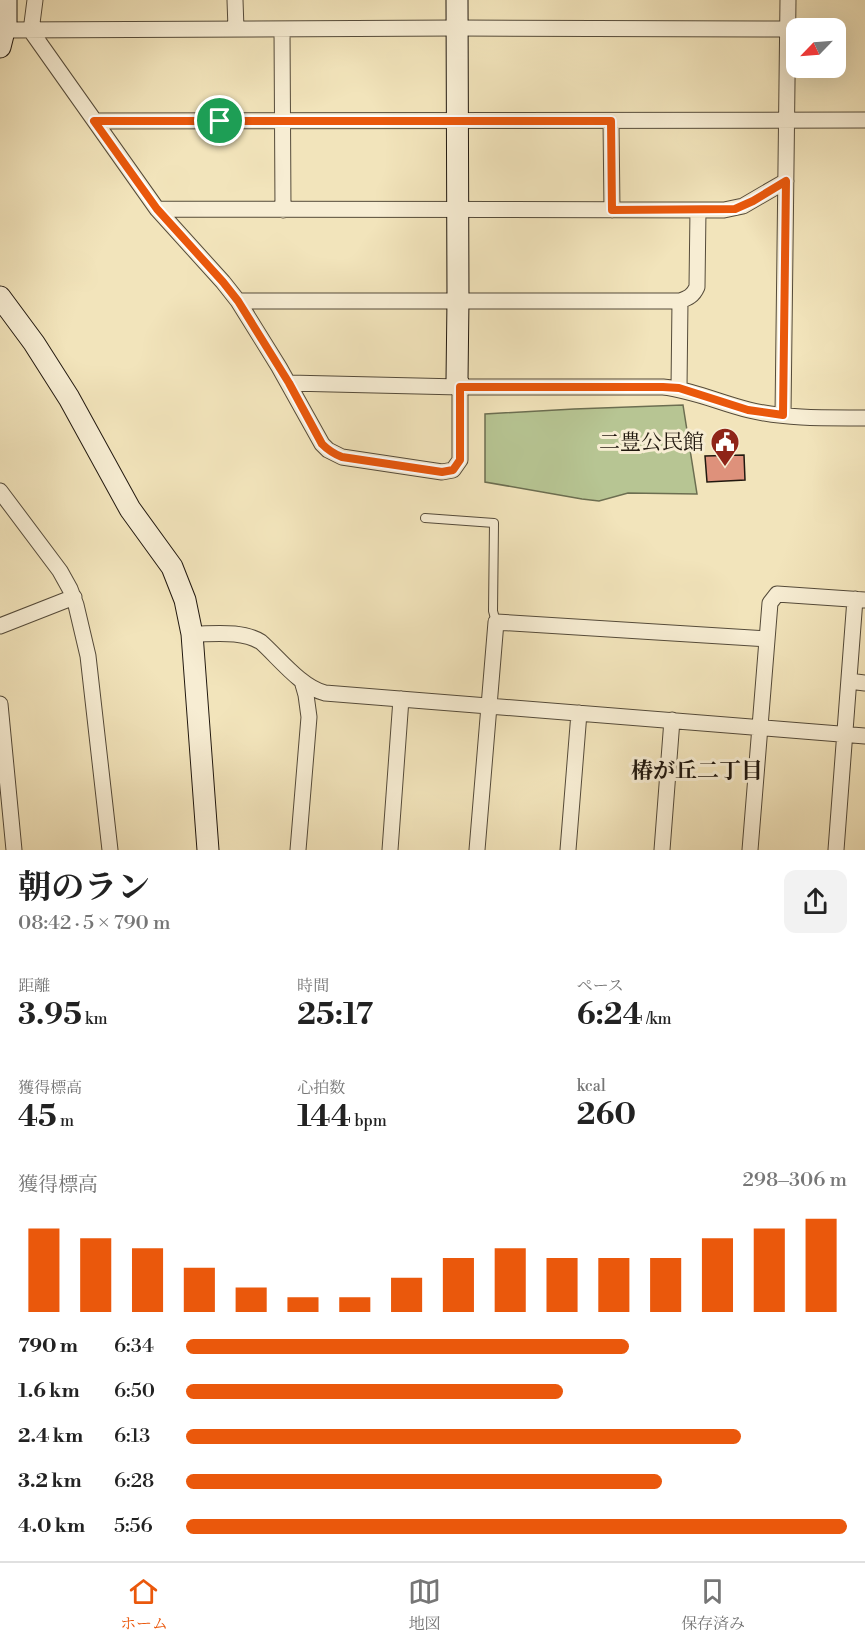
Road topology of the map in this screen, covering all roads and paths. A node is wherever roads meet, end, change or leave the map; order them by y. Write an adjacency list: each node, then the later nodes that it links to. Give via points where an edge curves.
1 (35, 0): 11 (street)
2 (235, 0): 8 (street)
3 (457, 0): 7 (street)
4 (788, 0): 6 (street)
5 (4, 4): 12 (street)
6 (788, 18)
7 (457, 28): 9 (street); 10 (street); 18 (street)
8 (236, 29): 9 (street); 11 (street)
9 (282, 29): 17 (street)
10 (786, 29)
11 (31, 31): 12 (street); 16 (street)
12 (2, 39)
13 (787, 78): 14 (street)
14 (787, 120): 15 (street); 19 (street); 20 (street)
15 (865, 120)
16 (94, 121): 17 (street); 21 (street)
17 (283, 121): 18 (street); 22 (street)
18 (457, 121): 19 (street); 23 (street)
19 (611, 121): 24 (street)
20 (786, 181): 25 (street, via 735,209); 33 (street)
21 (157, 209): 22 (street); 29 (street)
22 (284, 210): 23 (street)
23 (458, 210): 24 (street); 27 (street)
24 (612, 210): 25 (street)
25 (698, 210): 28 (street, via 697,287 689,297)
26 (0, 297): 41 (street, via 69,398 130,509 172,567 185,600)
27 (458, 300): 28 (street); 29 (street); 31 (street)
28 (680, 300): 32 (street)
29 (238, 301): 30 (street)
30 (289, 383): 31 (street); 31 (street, via 328,450 342,457 442,472 453,470 460,460)
31 (460, 387): 32 (street)
32 (679, 388): 33 (street, via 748,410)
33 (783, 415): 34 (street)
34 (865, 418)
35 (0, 491): 37 (street, via 60,571)
36 (425, 518): 39 (lane, via 494,523)
37 (74, 597): 40 (street); 55 (street, via 88,656)
38 (860, 600): 42 (street, via 777,594 770,603); 44 (street)
39 (496, 622): 42 (street); 48 (street)
40 (0, 626)
41 (192, 634): 43 (street, via 239,634 254,638); 56 (street)
42 (767, 639): 51 (street)
43 (302, 681): 46 (street, via 325,693); 57 (street, via 309,717)
44 (849, 681): 45 (street); 52 (street)
45 (865, 683)
46 (401, 699): 48 (street); 58 (street)
47 (0, 704): 54 (street)
48 (489, 706): 49 (street); 59 (street)
49 (579, 713): 50 (street); 60 (street)
50 (672, 720): 51 (street); 61 (street)
51 (760, 727): 52 (street); 62 (street)
52 (845, 734): 53 (street); 63 (street)
53 (865, 736)
54 (14, 850)
55 (110, 850)
56 (208, 850)
57 (298, 850)
58 (390, 850)
59 (477, 850)
60 (568, 850)
61 (662, 850)
62 (750, 850)
63 (836, 850)

